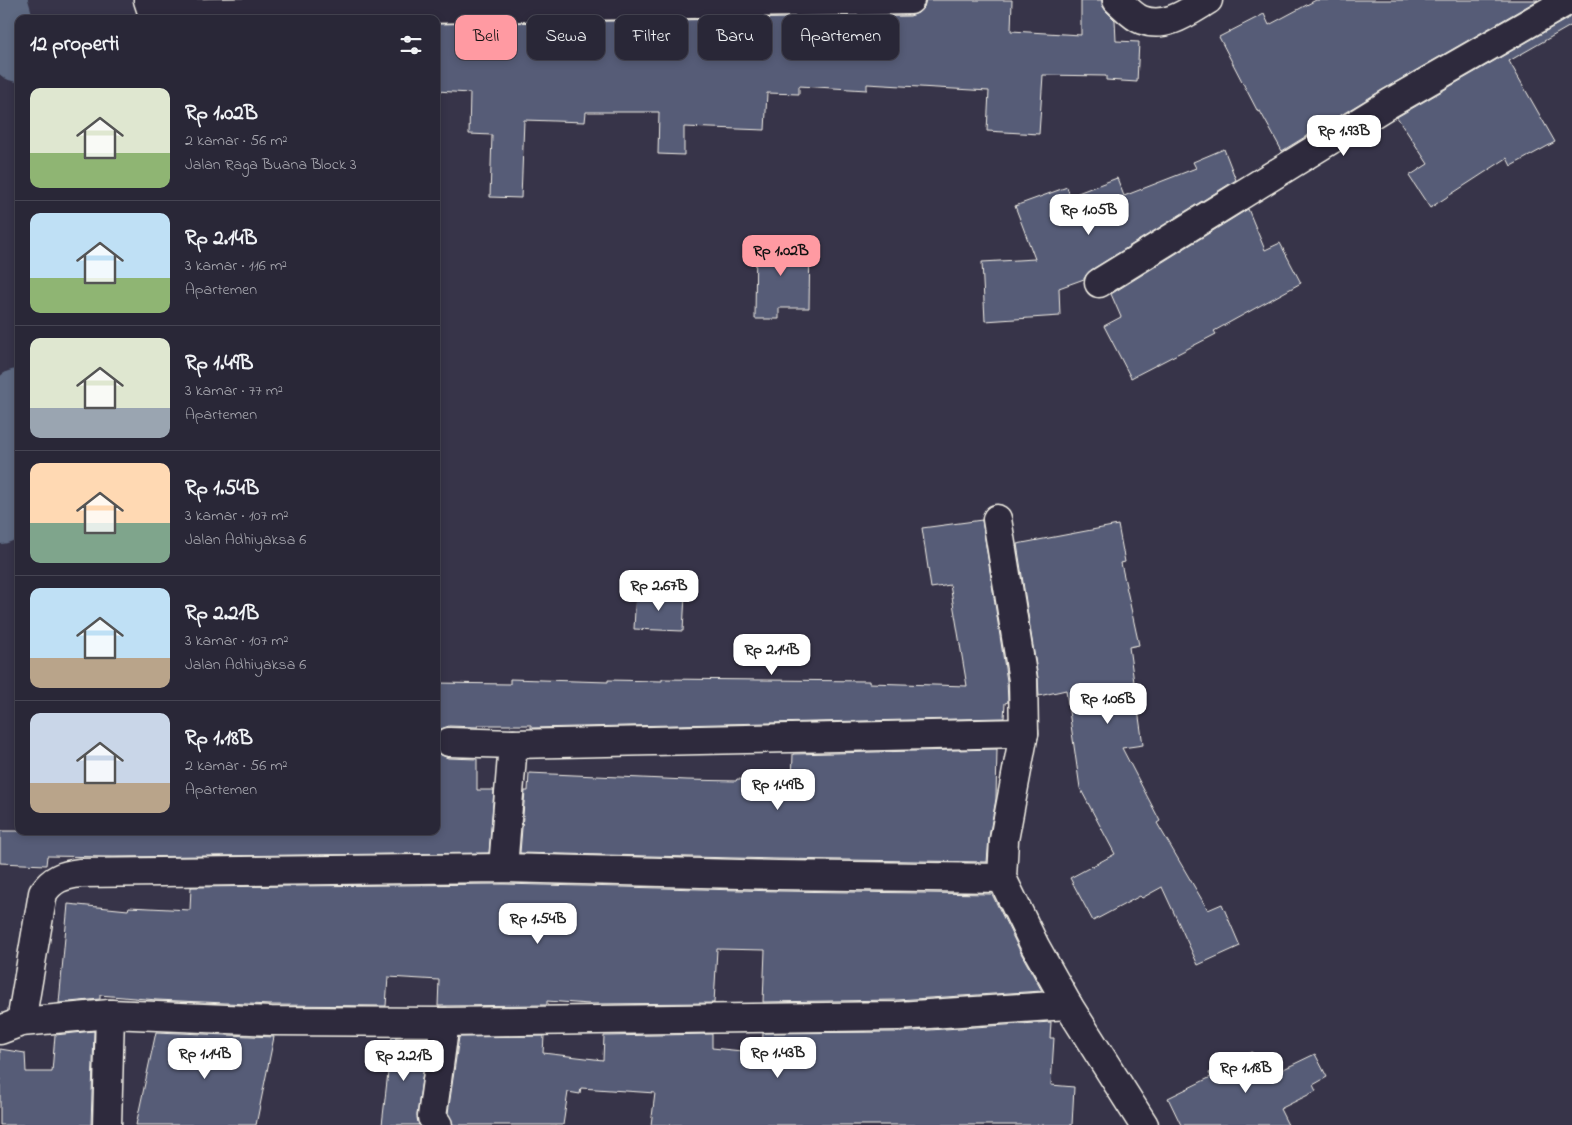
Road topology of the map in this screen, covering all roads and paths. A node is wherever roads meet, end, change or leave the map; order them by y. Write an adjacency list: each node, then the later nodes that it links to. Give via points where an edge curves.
1 (148, 0): 2 (street, via 158,14)
2 (910, 0)
3 (1117, 0): 4 (street, via 1141,20 1160,23 1179,17)
4 (1208, 0)
5 (1569, 0): 6 (street, via 1390,103)
6 (1099, 283)
7 (997, 519): 8 (street, via 1023,680)
8 (1024, 733): 10 (street); 12 (street, via 1004,840)
9 (449, 742): 10 (street)
10 (513, 744): 11 (street)
11 (503, 868): 12 (street); 16 (street, via 68,874 50,883 43,893)
12 (1002, 878): 13 (street)
13 (1068, 1005): 15 (street, via 898,1016); 19 (street)
14 (110, 1014): 15 (street, via 271,1021); 16 (street); 17 (street)
15 (445, 1022): 18 (street, via 432,1118)
16 (10, 1026)
17 (107, 1125)
18 (438, 1125)
19 (1144, 1125)

